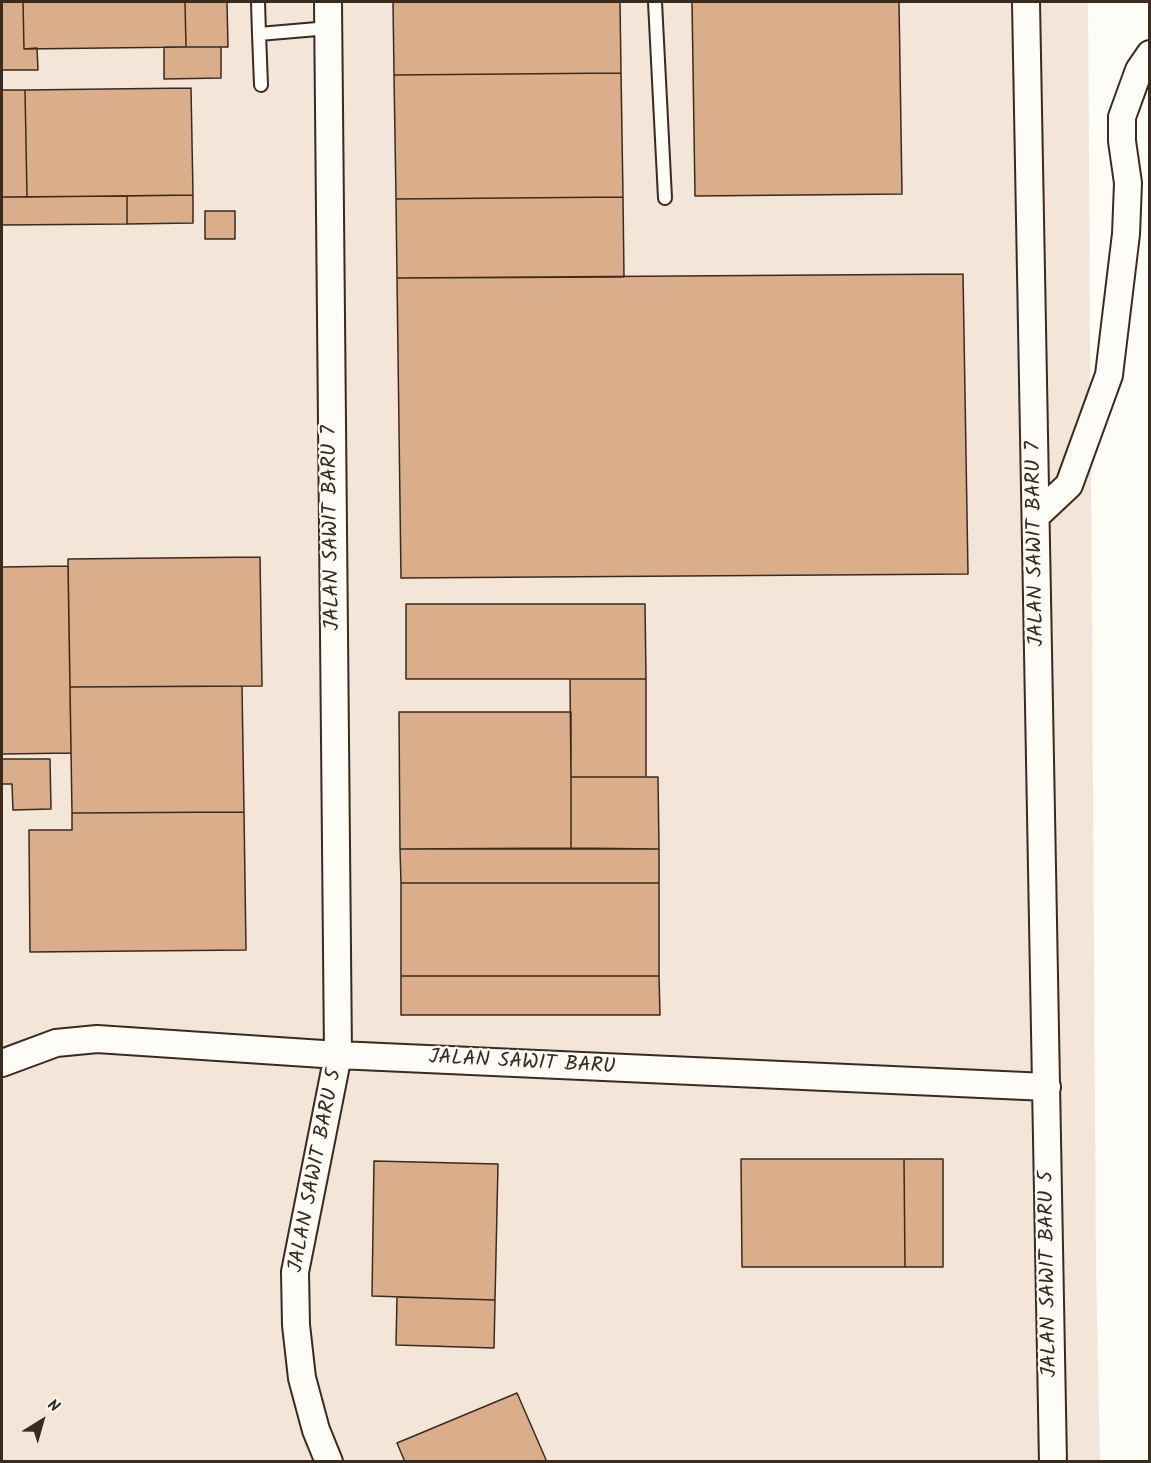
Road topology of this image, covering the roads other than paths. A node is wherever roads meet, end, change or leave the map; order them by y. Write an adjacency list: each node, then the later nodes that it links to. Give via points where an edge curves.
1 (258, 2): 6 (lane)
2 (328, 2): 5 (street, JALAN SAWIT BARU 7)
3 (655, 2): 9 (lane)
4 (1026, 2): 10 (street, JALAN SAWIT BARU 7)
5 (329, 28): 6 (lane); 11 (street, JALAN SAWIT BARU 7)
6 (259, 34): 8 (lane)
7 (1149, 54): 10 (street, via 1122,117 1128,183 1126,234 1109,375 1069,485)
8 (261, 85)
9 (665, 198)
10 (1036, 516): 13 (street, JALAN SAWIT BARU 7)
11 (338, 1055): 12 (street, JALAN SAWIT BARU, via 98,1039 56,1043); 13 (street, JALAN SAWIT BARU); 14 (street, JALAN SAWIT BARU 5, via 296,1272 302,1378)
12 (2, 1063)
13 (1047, 1087): 15 (street, JALAN SAWIT BARU 5)
14 (329, 1461)
15 (1053, 1461)

